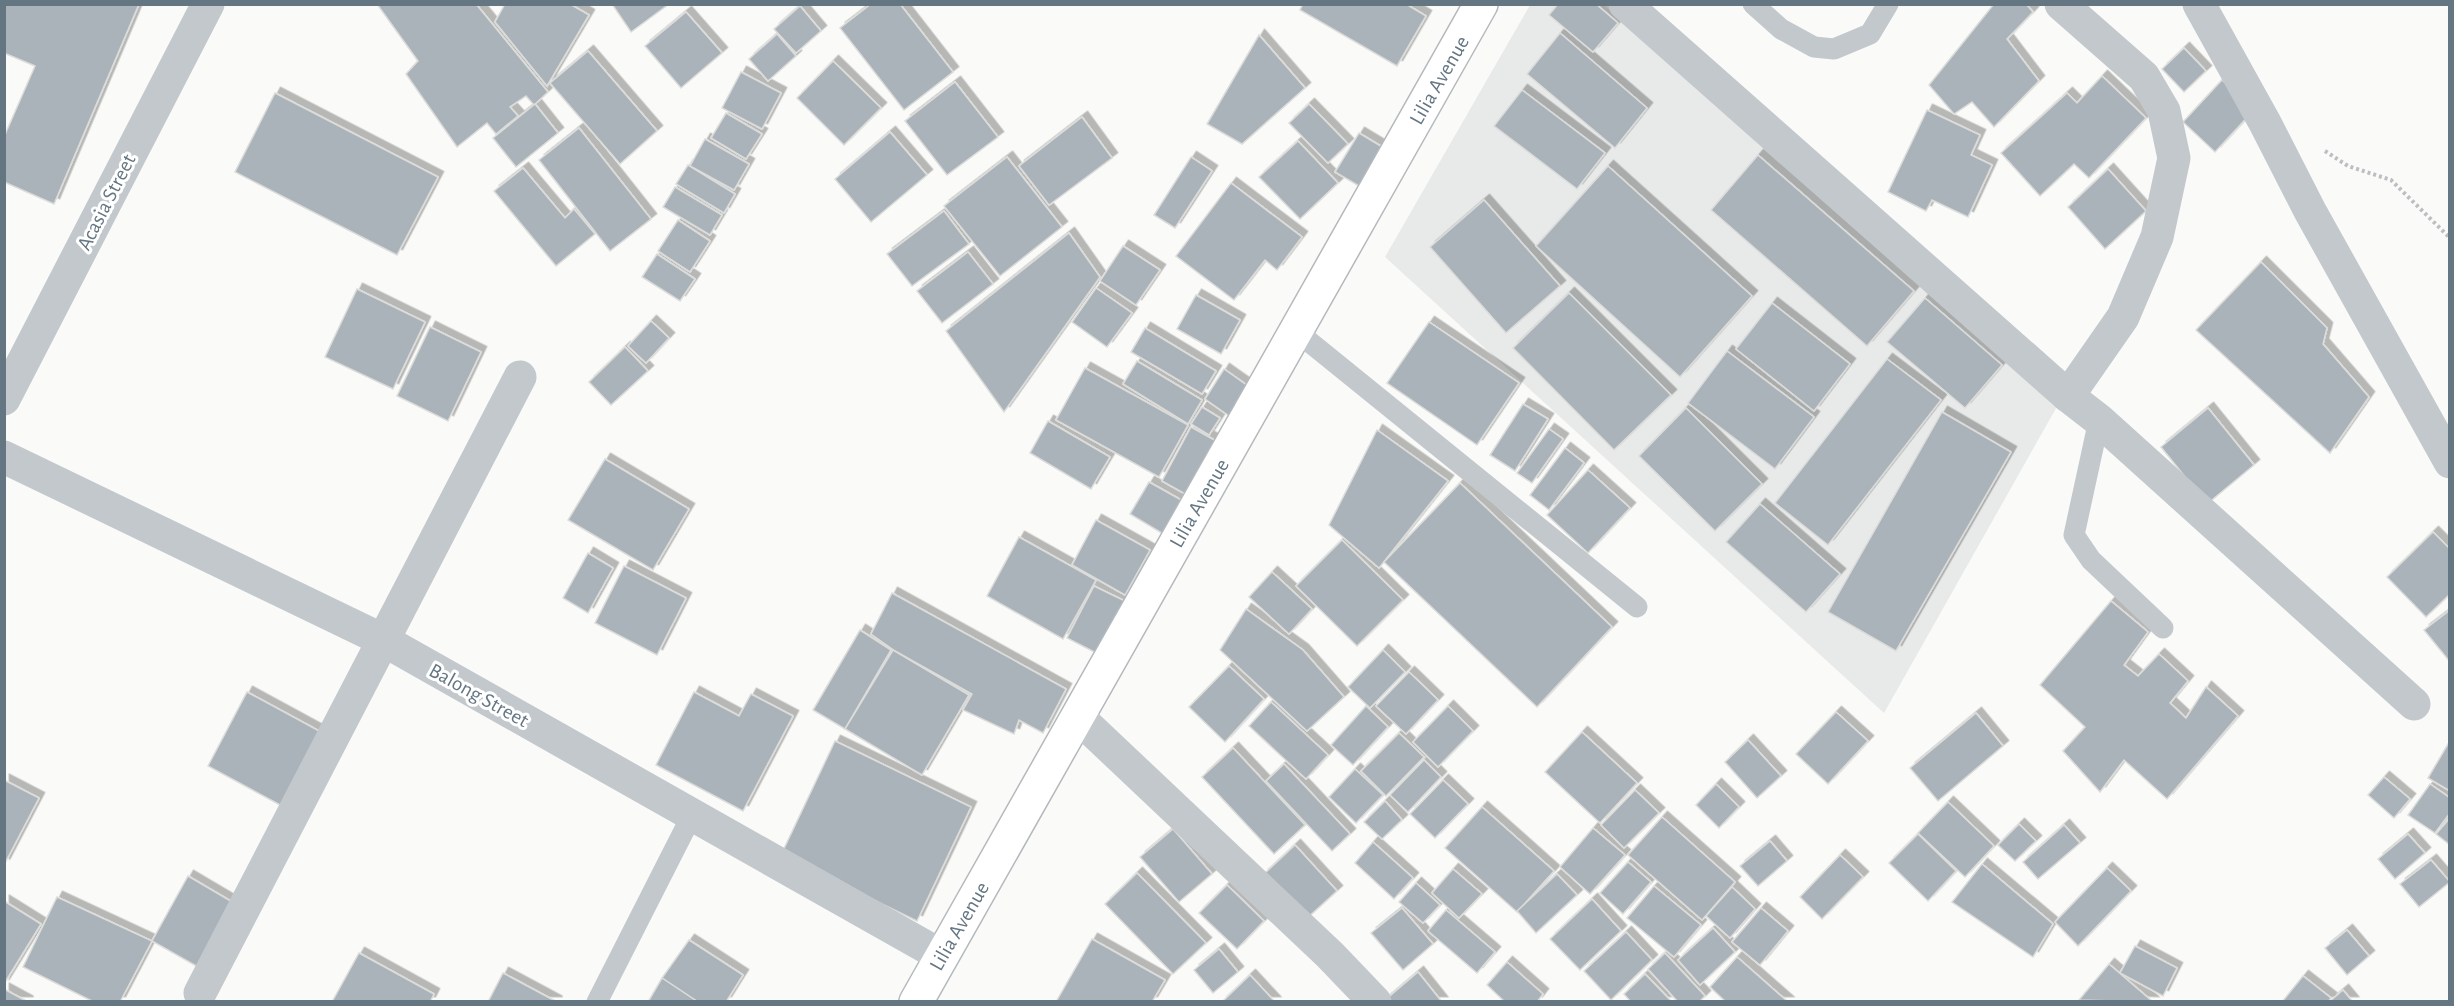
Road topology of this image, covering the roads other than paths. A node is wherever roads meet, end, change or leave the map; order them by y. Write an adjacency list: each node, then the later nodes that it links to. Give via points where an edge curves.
1 (208, 4): 11 (street, Acasia Street)
2 (1481, 4): 8 (highway, Lilia Avenue)
3 (1625, 4): 10 (street)
4 (1753, 4): 5 (lane, via 1781,29 1814,47 1834,49 1870,34)
5 (1888, 4)
6 (2061, 4): 10 (street, via 2144,77 2164,111 2174,158 2157,237 2123,317)
7 (2199, 4): 14 (street)
8 (1296, 331): 15 (lane); 19 (highway, Lilia Avenue)
9 (520, 377): 17 (street)
10 (2068, 396): 12 (street)
11 (4, 399)
12 (2099, 420): 16 (lane, via 2074,535 2091,560); 18 (street)
13 (4, 457): 17 (street, Balong Street)
14 (2450, 462)
15 (1636, 607)
16 (2163, 628)
17 (383, 640): 20 (street, Balong Street); 22 (street)
18 (2414, 704)
19 (1078, 717): 21 (highway, Lilia Avenue); 25 (street)
20 (692, 815): 21 (street, Balong Street); 23 (lane)
21 (942, 956): 24 (highway, Lilia Avenue)
22 (200, 993)
23 (597, 1002)
24 (916, 1002)
25 (1375, 1002)

